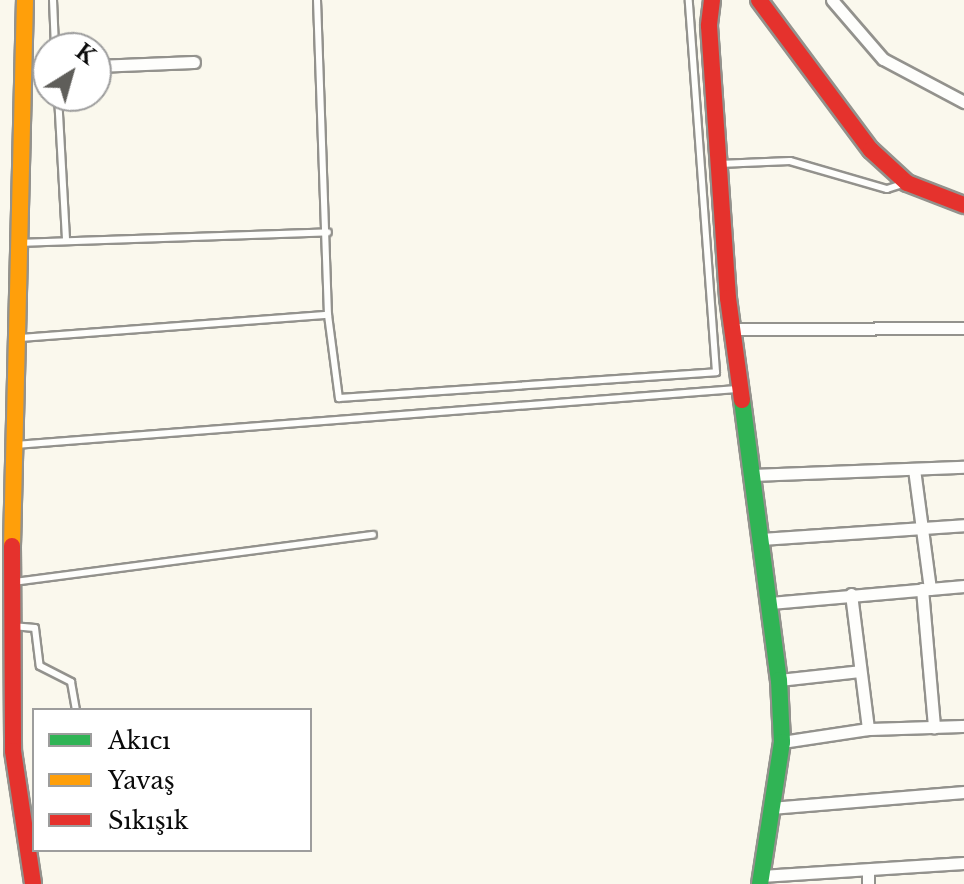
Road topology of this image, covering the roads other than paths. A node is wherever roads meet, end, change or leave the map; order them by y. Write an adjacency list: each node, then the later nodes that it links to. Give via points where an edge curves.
1 (25, 0): 18 (street)
2 (53, 0): 8 (lane)
3 (317, 0): 16 (lane)
4 (689, 0): 19 (lane, via 716,372 339,398)
5 (712, 0): 13 (street)
6 (759, 0): 14 (street, via 871,150)
7 (832, 0): 11 (street, via 883,59)
8 (54, 32)
9 (194, 62): 10 (street)
10 (112, 65)
11 (964, 102)
12 (59, 112): 17 (lane)
13 (719, 164): 14 (lane, via 790,161 887,189); 21 (street)
14 (907, 183): 15 (street)
15 (964, 205)
16 (328, 232): 17 (lane); 19 (lane)
17 (66, 241): 18 (lane)
18 (20, 243): 22 (street)
19 (328, 315): 22 (lane)
20 (964, 328): 21 (street)
21 (733, 329): 23 (street)
22 (17, 338): 24 (street)
23 (741, 389): 24 (lane); 27 (street)
24 (15, 445): 32 (street)
25 (964, 467): 26 (street)
26 (914, 469): 27 (street); 29 (street)
27 (752, 475): 31 (street)
28 (964, 525): 29 (street)
29 (922, 526): 31 (street); 34 (street)
30 (373, 535): 32 (lane)
31 (761, 539): 36 (street)
32 (10, 583): 37 (street)
33 (964, 586): 34 (street)
34 (926, 589): 35 (street); 42 (street)
35 (851, 594): 36 (street); 38 (street)
36 (770, 603): 39 (street)
37 (10, 626): 40 (lane, via 35,628 40,666 71,682); 50 (street, via 13,751)
38 (860, 671): 39 (street); 43 (street)
39 (779, 680): 44 (street)
40 (76, 708)
41 (964, 726): 42 (street)
42 (934, 727): 43 (street)
43 (868, 729): 44 (street)
44 (782, 742): 46 (street)
45 (964, 792): 46 (street)
46 (770, 808): 49 (street)
47 (964, 863): 48 (street)
48 (868, 871): 49 (street); 51 (street)
49 (761, 880)
50 (33, 884)
51 (868, 884)

